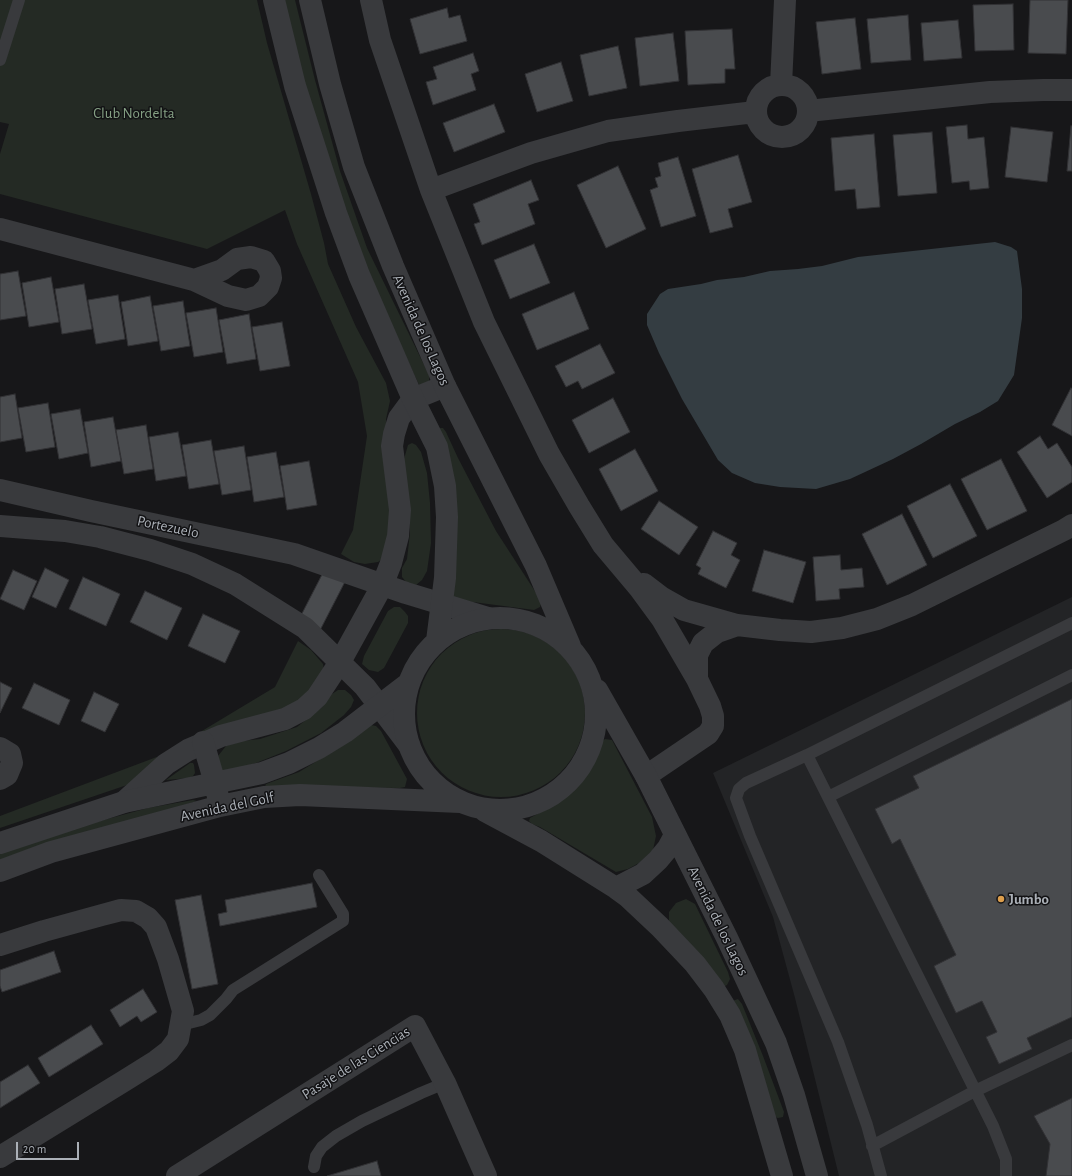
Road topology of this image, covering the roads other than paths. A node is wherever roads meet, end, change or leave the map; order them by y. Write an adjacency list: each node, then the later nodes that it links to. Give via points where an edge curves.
1 (19, 0): 6 (lane)
2 (274, 0): 15 (street, via 294,86 336,213 359,275)
3 (310, 0): 14 (street, Avenida de los Lagos, via 330,84 354,167)
4 (371, 0): 11 (street, via 380,40)
5 (785, 0): 7 (street)
6 (1, 53)
7 (781, 85): 9 (street, via 789,86 802,95); 10 (street, via 772,86 765,91 756,104)
8 (1072, 90): 9 (street, via 990,92)
9 (808, 110): 10 (street, via 802,128 787,137 778,137 762,129)
10 (755, 112): 11 (street, via 608,131 531,153)
11 (431, 190): 19 (street, via 484,322 549,454 603,545)
12 (0, 229): 13 (street)
13 (194, 280)
14 (445, 386): 15 (street); 26 (street, Avenida de los Lagos, via 536,566)
15 (413, 399): 20 (street, via 399,418 392,446 400,510 398,536); 21 (street, via 436,447 445,486 447,524)
16 (0, 490): 20 (street, Portezuelo, via 294,554)
17 (1072, 525): 24 (street, via 912,605 877,619 842,628 811,632)
18 (0, 526): 27 (street, Portezuelo, via 65,531 100,537 192,564 235,584 305,628)
19 (621, 566): 24 (street, via 661,597 684,610); 30 (street, via 662,619)
20 (382, 586): 21 (street, Portezuelo); 27 (street)
21 (442, 604): 22 (street, Portezuelo); 25 (street)
22 (488, 618): 25 (street, via 461,626); 26 (street, via 518,619 546,628)
23 (1072, 623): 36 (lane)
24 (737, 625): 30 (street, via 717,632 704,643 697,656)
25 (437, 641): 31 (street, via 420,660)
26 (570, 646): 29 (street)
27 (340, 662): 32 (street, Portezuelo, via 365,687); 33 (street, via 317,697 304,709 285,719)
28 (1072, 675): 40 (lane)
29 (590, 678): 37 (street, Avenida de los Lagos); 43 (street, Avenida del Golf, via 596,700 596,723 591,746 581,767 566,785 547,798 526,807 503,811)
30 (697, 679): 37 (street, via 714,716 713,726 708,734)
31 (409, 683): 32 (street, Avenida del Golf); 34 (street, via 404,704 404,724)
32 (379, 706): 34 (street, Portezuelo); 39 (street, Avenida del Golf, via 319,748 262,773)
33 (203, 742): 39 (street); 41 (street, via 166,764)
34 (409, 745): 43 (street, via 417,763 429,779 444,793)
35 (0, 748): 38 (street, via 10,754 12,763 7,775)
36 (806, 755): 40 (lane); 54 (lane, via 746,783 736,798 838,1042)
37 (646, 776): 44 (street, Avenida de los Lagos)
38 (0, 779)
39 (215, 784): 41 (street, Avenida del Golf); 42 (street)
40 (828, 797): 53 (lane)
41 (124, 802): 45 (street, Avenida del Golf)
42 (220, 806): 43 (street, Avenida del Golf, via 264,797 300,795); 46 (street, Avenida del Golf, via 51,852)
43 (471, 806): 48 (street, via 541,841)
44 (675, 835): 48 (street, via 668,848 643,874); 60 (street, Avenida de los Lagos, via 776,1043)
45 (0, 843)
46 (0, 871)
47 (319, 875): 50 (lane, via 343,914 344,921 237,987 210,1015)
48 (616, 888): 59 (street, via 660,927 695,964 730,1015 745,1050)
49 (0, 945): 50 (street, via 121,910 136,911 152,922 162,942 183,1011)
50 (181, 1025): 55 (street, via 178,1039 169,1051 156,1061)
51 (1072, 1045): 53 (lane)
52 (445, 1083): 56 (lane, via 362,1121 336,1136 322,1147 316,1156); 57 (street, Pasaje de las Ciencias, via 415,1026); 58 (street, Pasaje de las Ciencias)
53 (975, 1091): 54 (lane); 62 (lane, via 1006,1159)
54 (872, 1146): 61 (lane)
55 (0, 1157)
56 (314, 1167)
57 (177, 1176)
58 (486, 1176)
59 (782, 1176)
60 (818, 1176)
61 (881, 1176)
62 (1006, 1176)

